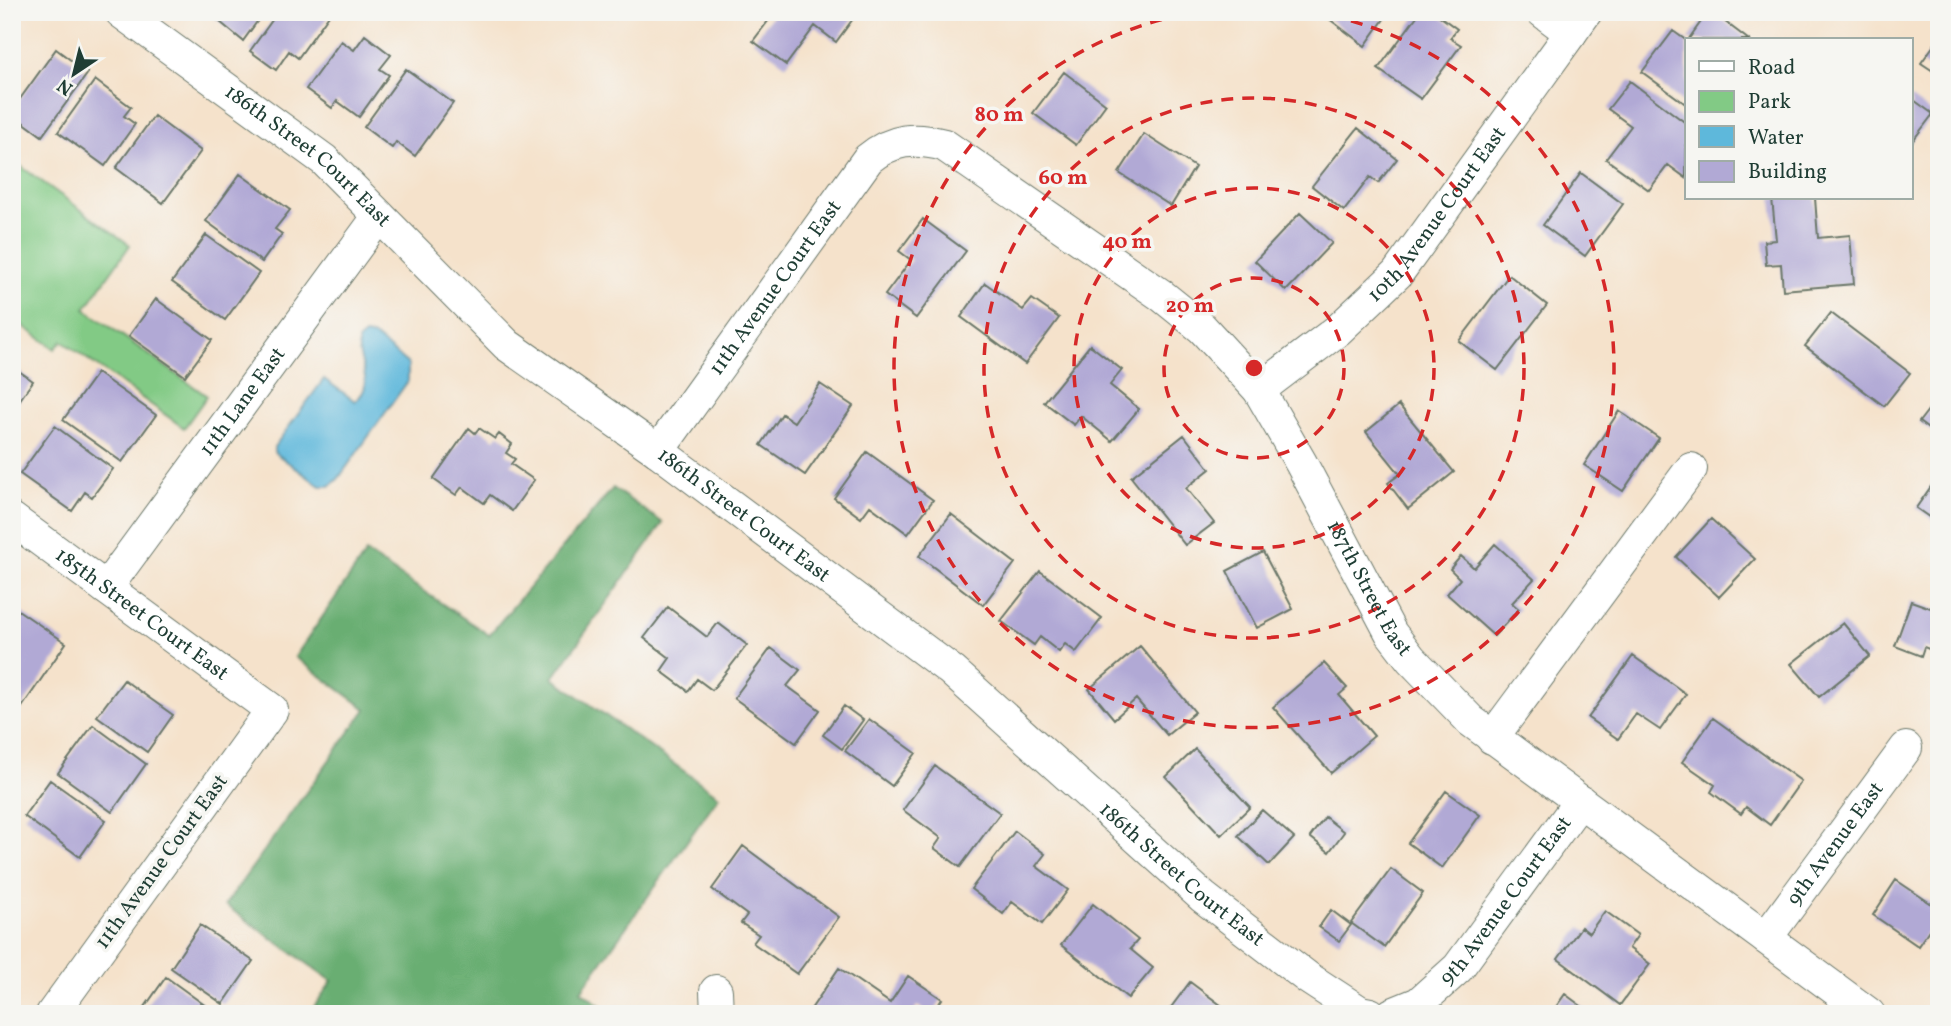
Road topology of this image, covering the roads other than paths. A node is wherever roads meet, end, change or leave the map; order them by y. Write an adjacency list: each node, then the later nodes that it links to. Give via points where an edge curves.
1 (121, 12): 5 (street, 186th Street Court East, via 324,160)
2 (1543, 12): 3 (street)
3 (1578, 22): 6 (street, 10th Avenue Court East, via 1397,274 1338,330)
4 (907, 141): 6 (street, 187th Street East, via 922,139 944,145 965,157 1161,295 1202,328); 7 (street, 11th Avenue Court East, via 879,150 854,176)
5 (379, 216): 7 (street, 186th Street Court East, via 508,345); 10 (street, 11th Lane East)
6 (1259, 390): 12 (street, 187th Street East, via 1391,633 1428,677)
7 (658, 451): 17 (street, 186th Street Court East, via 952,671 1203,897 1308,978)
8 (1691, 469): 12 (street)
9 (12, 519): 10 (street, 185th Street Court East)
10 (106, 588): 11 (street, 185th Street Court East)
11 (272, 710): 16 (street, 11th Avenue Court East)
12 (1492, 738): 14 (street, 187th Street East)
13 (1906, 748): 15 (street, 9th Avenue East)
14 (1580, 802): 15 (street, 187th Street East); 18 (street, 9th Avenue Court East, via 1458,968 1419,1003)
15 (1766, 938): 19 (street, 187th Street East)
16 (52, 1014)
17 (1370, 1014)
18 (1392, 1014)
19 (1869, 1014)

